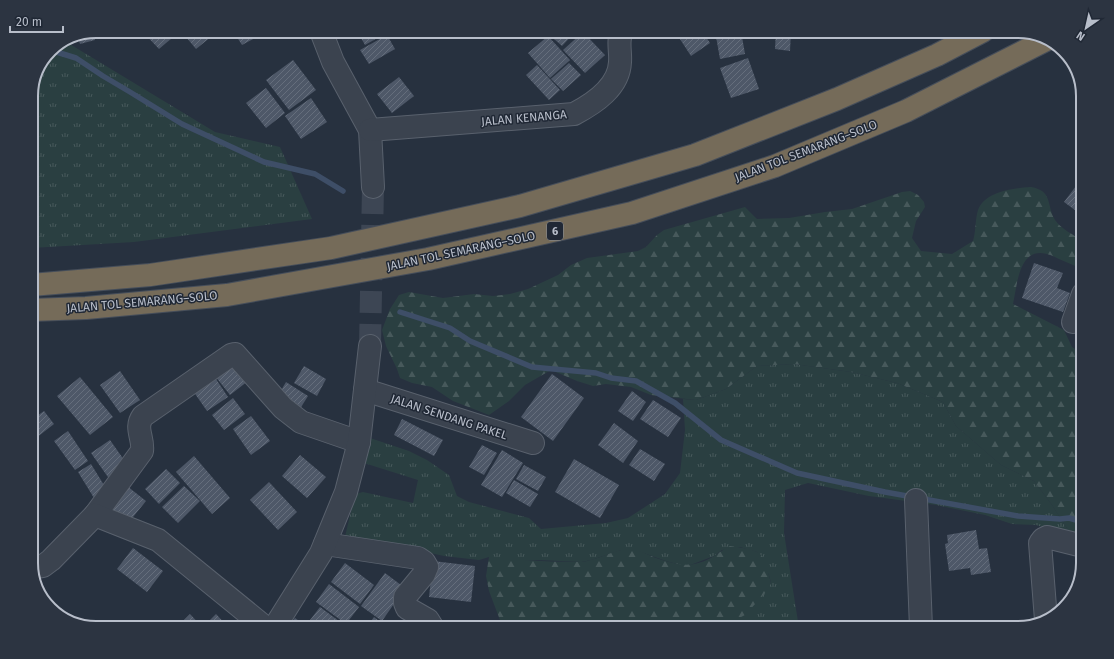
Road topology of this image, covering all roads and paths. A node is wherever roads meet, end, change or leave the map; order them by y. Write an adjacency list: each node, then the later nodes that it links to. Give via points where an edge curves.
1 (324, 38): 5 (street, via 333,62)
2 (617, 38): 5 (street, JALAN KENANGA, via 620,62 618,77 607,91 574,114)
3 (970, 38): 7 (highway, via 858,90 695,155 520,206 331,248 150,275)
4 (1041, 43): 8 (highway, JALAN TOL SEMARANG–SOLO / 6, via 906,111 775,166 632,213 428,260 227,295)
5 (370, 130): 6 (street)
6 (373, 187)
7 (38, 284)
8 (38, 310)
9 (1076, 314): 10 (street)
10 (1073, 322)
11 (370, 346): 12 (street)
12 (365, 390): 13 (street); 14 (street, JALAN SENDANG PAKEL)
13 (359, 442): 16 (street, via 301,422 283,408 238,356 231,355 143,416 139,421 142,452); 17 (street, via 346,492)
14 (533, 443)
15 (916, 500): 24 (street)
16 (95, 515): 19 (street, via 51,560); 21 (street, via 158,540)
17 (325, 544): 22 (street); 23 (street, via 418,558 424,562 427,567 424,574 405,597 405,603 407,608)
18 (1076, 544): 20 (street, via 1048,538 1040,543)
19 (38, 567)
20 (1046, 614)
21 (257, 621)
22 (278, 621)
23 (429, 621)
24 (921, 621)

